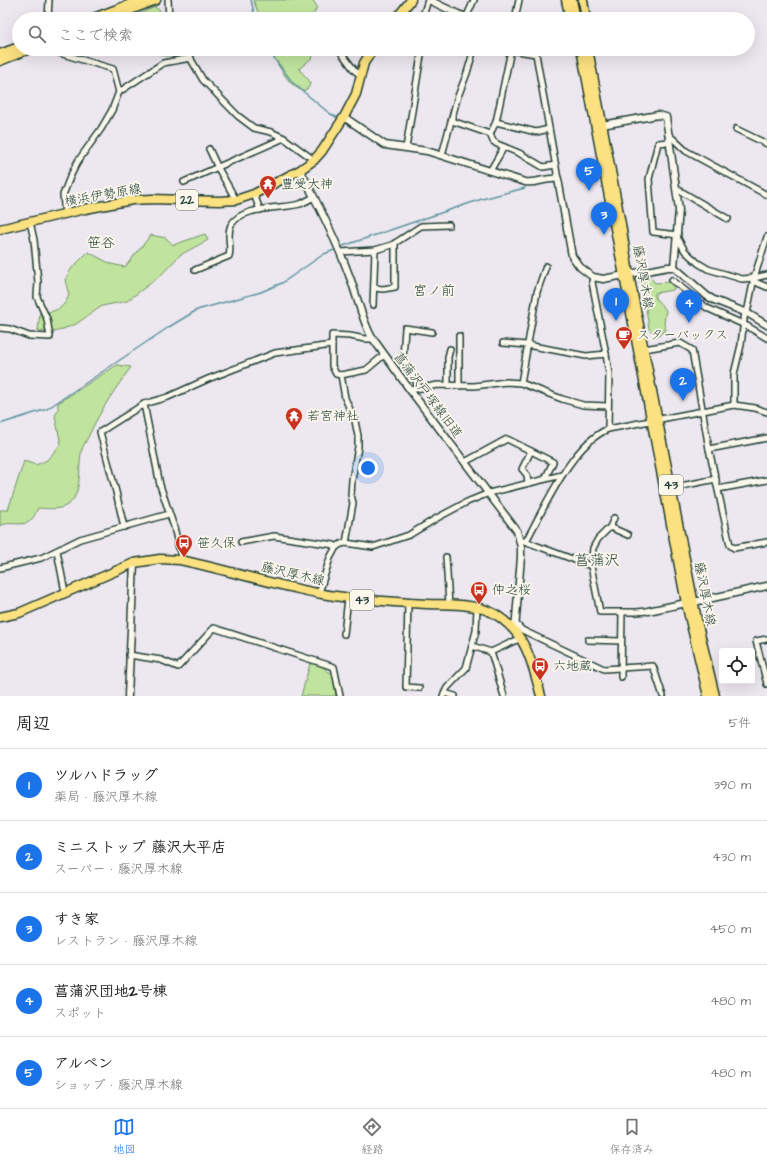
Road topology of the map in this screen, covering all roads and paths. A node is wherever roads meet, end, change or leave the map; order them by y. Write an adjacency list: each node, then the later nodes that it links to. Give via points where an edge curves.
1 (49, 0): 13 (street)
2 (141, 0): 14 (main road)
3 (156, 0): 15 (main road)
4 (168, 0): 16 (street)
5 (411, 0): 17 (main road)
6 (428, 0): 18 (street); 19 (street)
7 (474, 0): 20 (street)
8 (519, 0): 21 (street)
9 (566, 0): 22 (main road)
10 (572, 0): 23 (main road)
11 (578, 0): 24 (main road)
12 (583, 0): 25 (main road)
13 (48, 12)
14 (109, 12)
15 (125, 12)
16 (169, 12)
17 (402, 12)
18 (424, 12)
19 (455, 12)
20 (471, 12)
21 (516, 12)
22 (569, 12)
23 (575, 12)
24 (581, 12)
25 (585, 12)
26 (12, 50): 27 (main road)
27 (0, 54)
28 (12, 56): 41 (main road)
29 (69, 56): 44 (street, via 113,69)
30 (344, 56): 42 (street)
31 (369, 56): 42 (main road, 横浜伊勢原線 / 22)
32 (421, 56): 57 (street)
33 (472, 56): 46 (street)
34 (510, 56): 47 (street)
35 (537, 56): 49 (street)
36 (580, 56): 43 (main road)
37 (583, 56): 43 (main road, 藤沢厚木線 / 43)
38 (589, 56): 43 (main road, 藤沢厚木線 / 43)
39 (591, 56): 43 (main road)
40 (190, 58): 44 (street, via 163,63); 53 (street, via 203,80 238,116 254,128)
41 (0, 60)
42 (361, 75): 45 (main road, 横浜伊勢原線 / 22, via 356,94)
43 (592, 88): 48 (main road, 藤沢厚木線 / 43); 86 (main road, 藤沢厚木線 / 43)
44 (119, 92): 73 (street, via 112,110 70,177 63,195)
45 (344, 117): 57 (street, via 382,143); 60 (main road, 横浜伊勢原線 / 22, via 329,143)
46 (452, 121): 51 (street); 59 (street)
47 (496, 122): 49 (street, via 536,132); 51 (street)
48 (602, 125): 52 (street, via 658,115 666,117); 86 (main road, 藤沢厚木線 / 43, via 621,224)
49 (549, 129): 61 (street)
50 (736, 129): 55 (street)
51 (490, 134): 56 (street, via 492,141)
52 (668, 134): 54 (street); 69 (street, via 686,151)
53 (284, 138): 60 (street); 62 (street)
54 (669, 142): 67 (street); 78 (street, via 658,143 649,176 653,232)
55 (767, 144)
56 (504, 147): 61 (street, via 543,167); 64 (street)
57 (406, 148): 59 (street)
58 (209, 149): 62 (street)
59 (442, 155): 64 (street)
60 (314, 160): 63 (main road, 横浜伊勢原線 / 22)
61 (556, 165): 65 (street)
62 (218, 168): 66 (street); 71 (street)
63 (300, 170): 68 (main road, 横浜伊勢原線 / 22); 70 (street, 菖蒲沢戸塚線旧道)
64 (490, 171): 65 (street, via 529,183)
65 (558, 179): 88 (street, via 572,256 580,267)
66 (184, 182)
67 (677, 190): 74 (street); 78 (street)
68 (254, 194): 71 (main road, 横浜伊勢原線 / 22); 72 (street)
69 (767, 195)
70 (314, 197): 72 (street, via 300,204); 81 (street, 菖蒲沢戸塚線旧道)
71 (236, 200): 73 (main road, 横浜伊勢原線 / 22, via 132,200)
72 (260, 210): 85 (street, via 241,216 231,225 228,237 229,256)
73 (65, 214): 75 (main road, 横浜伊勢原線 / 22)
74 (728, 219)
75 (30, 222): 77 (main road, 横浜伊勢原線 / 22); 97 (street, via 38,282 37,297 47,319 50,337 29,336)
76 (449, 225): 80 (street, via 422,226)
77 (0, 229)
78 (678, 236): 84 (street); 90 (street, via 685,251 708,269)
79 (767, 237): 90 (street)
80 (395, 243): 82 (street); 92 (street, via 395,287)
81 (339, 249): 82 (street); 100 (street, 菖蒲沢戸塚線旧道, via 367,328)
82 (375, 250): 92 (street)
83 (546, 266): 104 (street, via 537,292)
84 (674, 267): 86 (street); 94 (street, via 707,296)
85 (195, 270)
86 (626, 274): 88 (street, via 603,279); 106 (main road, 藤沢厚木線 / 43); 120 (main road, 藤沢厚木線 / 43)
87 (767, 275): 90 (street)
88 (593, 277): 107 (street)
89 (672, 280): 95 (street, via 706,308)
90 (754, 280): 91 (street); 94 (street)
91 (767, 287)
92 (374, 288): 93 (street)
93 (373, 305)
94 (746, 312): 95 (street); 96 (street)
95 (743, 324): 101 (street); 117 (street, via 734,374)
96 (767, 325)
97 (0, 328)
98 (432, 332): 113 (street, via 405,328 403,358)
99 (459, 336): 112 (street)
100 (373, 338): 103 (street, via 332,336); 108 (street, 菖蒲沢戸塚線旧道)
101 (767, 338)
102 (503, 343): 104 (street)
103 (332, 345): 109 (street, via 332,366 336,374); 115 (street, via 275,353 168,397)
104 (527, 345): 107 (street, via 586,356); 110 (street)
105 (450, 349): 111 (street)
106 (644, 349): 118 (street, via 680,343 692,350); 120 (main road, 藤沢厚木線 / 43)
107 (606, 354): 116 (street, via 609,374)
108 (384, 355): 109 (street, via 366,370); 114 (street, 菖蒲沢戸塚線旧道)
109 (341, 375): 142 (street, via 345,398 355,421 358,436)
110 (521, 383): 112 (street); 116 (street, via 583,405)
111 (448, 386): 112 (street); 113 (street)
112 (459, 386)
113 (419, 387): 114 (street)
114 (410, 390): 125 (street, 菖蒲沢戸塚線旧道)
115 (144, 404): 134 (street, via 160,485); 136 (street, via 100,432)
116 (608, 406): 121 (street)
117 (734, 406): 118 (street); 119 (street)
118 (702, 411): 120 (street); 123 (street)
119 (767, 412)
120 (655, 420): 121 (street); 131 (main road, 藤沢厚木線 / 43); 155 (main road, 藤沢厚木線 / 43)
121 (608, 429): 126 (street, via 598,433 574,456)
122 (767, 438): 123 (street)
123 (709, 449): 128 (street)
124 (531, 451): 125 (street, via 508,439); 127 (street, via 552,462); 130 (street, via 522,469 527,475)
125 (465, 462): 133 (street, 菖蒲沢戸塚線旧道)
126 (562, 475): 127 (street); 139 (street)
127 (545, 479): 130 (street)
128 (716, 479): 131 (street); 132 (street)
129 (767, 480): 132 (street)
130 (528, 483): 133 (street)
131 (671, 488): 155 (main road, 藤沢厚木線 / 43)
132 (718, 489): 141 (street, via 730,545 734,548)
133 (489, 492): 139 (street, 菖蒲沢戸塚線旧道); 142 (street, via 449,511 409,535 373,546)
134 (169, 514): 136 (street); 146 (street)
135 (614, 518): 137 (street)
136 (124, 527): 144 (street, via 80,539)
137 (610, 527): 138 (street); 148 (street, via 593,548)
138 (628, 535)
139 (523, 541): 148 (street); 161 (street, 菖蒲沢戸塚線旧道)
140 (241, 542): 143 (street, via 274,536)
141 (767, 542)
142 (346, 543): 143 (street)
143 (336, 547): 152 (street)
144 (57, 551): 149 (street, via 42,558); 151 (street)
145 (446, 557): 156 (street)
146 (182, 561): 147 (main road, 藤沢厚木線 / 43, via 160,559); 152 (main road, 藤沢厚木線 / 43)
147 (134, 563): 151 (main road, 藤沢厚木線 / 43); 169 (street)
148 (591, 566): 159 (street, via 600,612)
149 (0, 568)
150 (767, 586): 155 (street)
151 (65, 592): 160 (main road, 藤沢厚木線 / 43, via 19,613)
152 (319, 593): 153 (main road, 藤沢厚木線 / 43)
153 (348, 598): 154 (main road, 藤沢厚木線 / 43); 162 (street)
154 (408, 603): 156 (main road, 藤沢厚木線 / 43); 173 (street, via 406,687)
155 (690, 603): 158 (street); 181 (main road, 藤沢厚木線 / 43); 182 (main road, 藤沢厚木線 / 43)
156 (449, 605): 157 (main road, 藤沢厚木線 / 43)
157 (476, 607): 161 (main road, 藤沢厚木線 / 43, via 495,614); 167 (street, via 476,631)
158 (648, 611): 159 (street)
159 (622, 612): 166 (street)
160 (0, 617)
161 (515, 627): 163 (main road, 藤沢厚木線 / 43); 170 (street, via 604,669)
162 (344, 634)
163 (521, 638): 168 (street); 179 (main road, 藤沢厚木線 / 43, via 533,664)
164 (767, 639): 172 (street, via 756,641)
165 (588, 640): 166 (street)
166 (621, 641): 170 (street)
167 (472, 646): 168 (street); 174 (street, via 466,668)
168 (491, 652): 178 (street)
169 (129, 655): 175 (street); 176 (street, via 160,660 178,667 214,628 334,667)
170 (621, 668): 171 (street); 180 (street, via 653,666)
171 (621, 677)
172 (767, 684)
173 (419, 688)
174 (443, 694): 177 (street)
175 (128, 696)
176 (340, 696)
177 (455, 696)
178 (504, 696)
179 (541, 696)
180 (663, 696)
181 (708, 696)
182 (716, 696)

